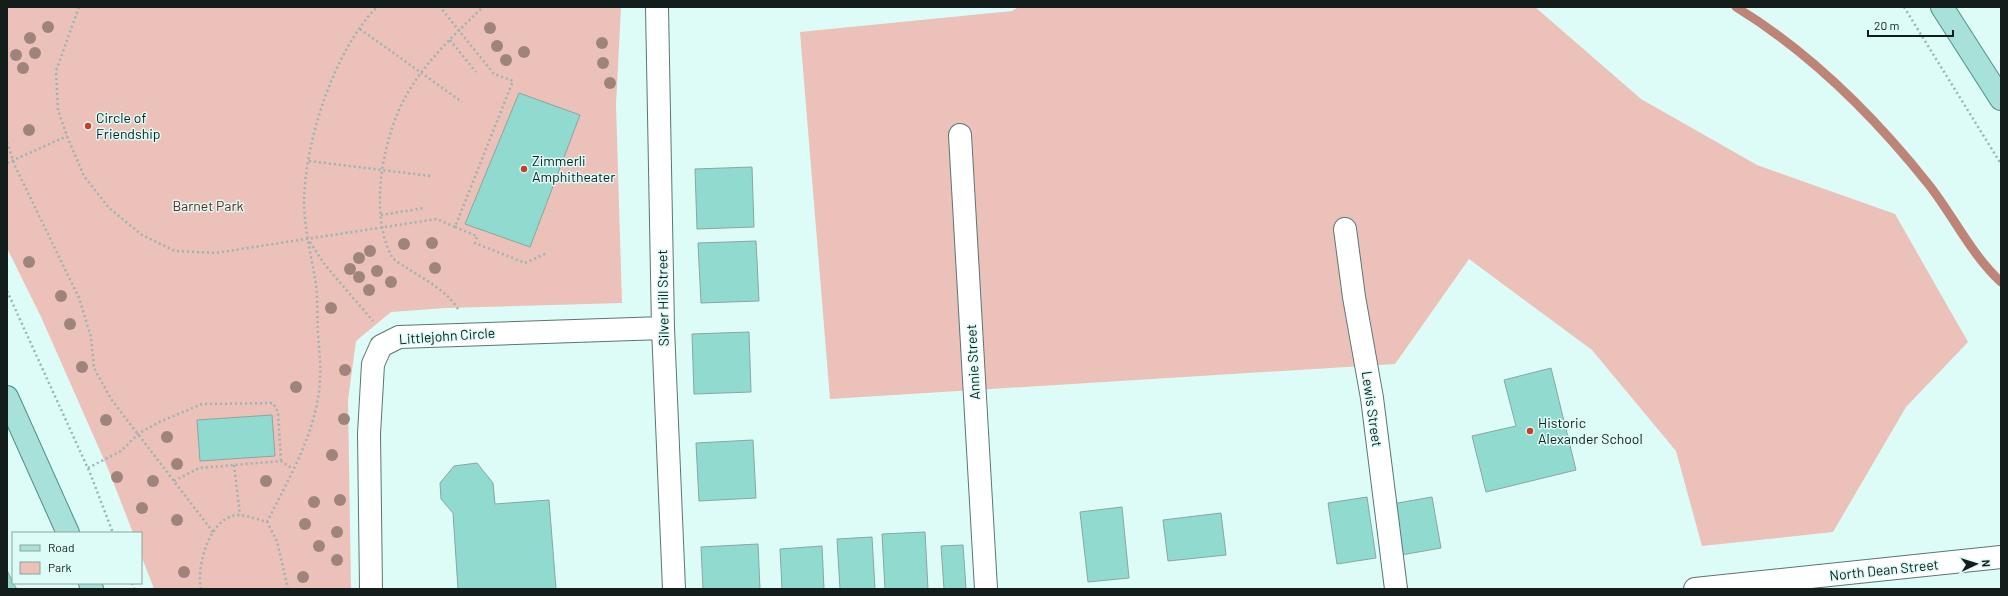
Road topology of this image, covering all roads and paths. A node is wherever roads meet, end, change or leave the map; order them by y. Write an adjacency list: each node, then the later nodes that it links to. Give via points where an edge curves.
1 (79, 7): 16 (path, via 56,71 58,110)
2 (377, 7): 8 (path)
3 (440, 7): 9 (path)
4 (483, 7): 9 (path)
5 (657, 7): 32 (street, Silver Hill Street)
6 (1904, 7): 21 (path)
7 (1942, 7): 13 (main road)
8 (360, 29): 12 (path); 19 (path, via 327,88)
9 (459, 30): 10 (path); 26 (path, via 494,74 513,81)
10 (450, 40): 11 (path); 12 (path)
11 (476, 72)
12 (421, 74): 14 (path); 22 (path, via 407,94 388,138)
13 (2001, 99)
14 (462, 102)
15 (960, 135): 52 (street, Annie Street)
16 (67, 136): 18 (path); 29 (path, via 84,176 109,208 142,235 175,251 215,253)
17 (7, 142): 18 (path)
18 (13, 160): 20 (path); 36 (path, via 79,298 91,337 94,368 111,399)
19 (309, 161): 22 (path); 29 (path, via 304,202)
20 (7, 163)
21 (2001, 164)
22 (383, 170): 23 (path); 25 (path)
23 (431, 176)
24 (424, 208): 25 (path)
25 (381, 215): 27 (path)
26 (455, 227): 27 (path, via 437,219); 30 (path, via 477,236 476,242 525,262)
27 (382, 228): 29 (path); 33 (path, via 393,258 446,294 458,308)
28 (1346, 229): 53 (street, Lewis Street, via 1354,297 1372,398)
29 (309, 240): 34 (path, via 325,265); 40 (path, via 316,288 320,379 314,420)
30 (547, 253)
31 (7, 291): 39 (path)
32 (663, 328): 33 (street, Littlejohn Circle); 51 (street, Silver Hill Street)
33 (464, 334): 34 (street, Littlejohn Circle, via 399,337)
34 (390, 341): 50 (street, Littlejohn Circle, via 381,346 373,364 369,434)
35 (7, 398): 44 (main road)
36 (138, 434): 37 (path, via 202,404 273,403 278,412); 39 (path, via 121,451); 41 (path)
37 (281, 461): 38 (path); 40 (path)
38 (234, 465): 41 (path, via 199,468); 42 (path)
39 (88, 468): 45 (path)
40 (293, 469): 43 (path)
41 (174, 481): 46 (path)
42 (240, 515): 43 (path); 46 (path, via 224,519)
43 (267, 522): 49 (path, via 277,540)
44 (68, 532)
45 (113, 532)
46 (213, 532): 48 (path, via 202,556)
47 (2001, 557): 54 (street, North Dean Street)
48 (201, 589)
49 (288, 589)
50 (371, 589)
51 (674, 589)
52 (986, 589)
53 (1396, 589)
54 (1695, 589)

